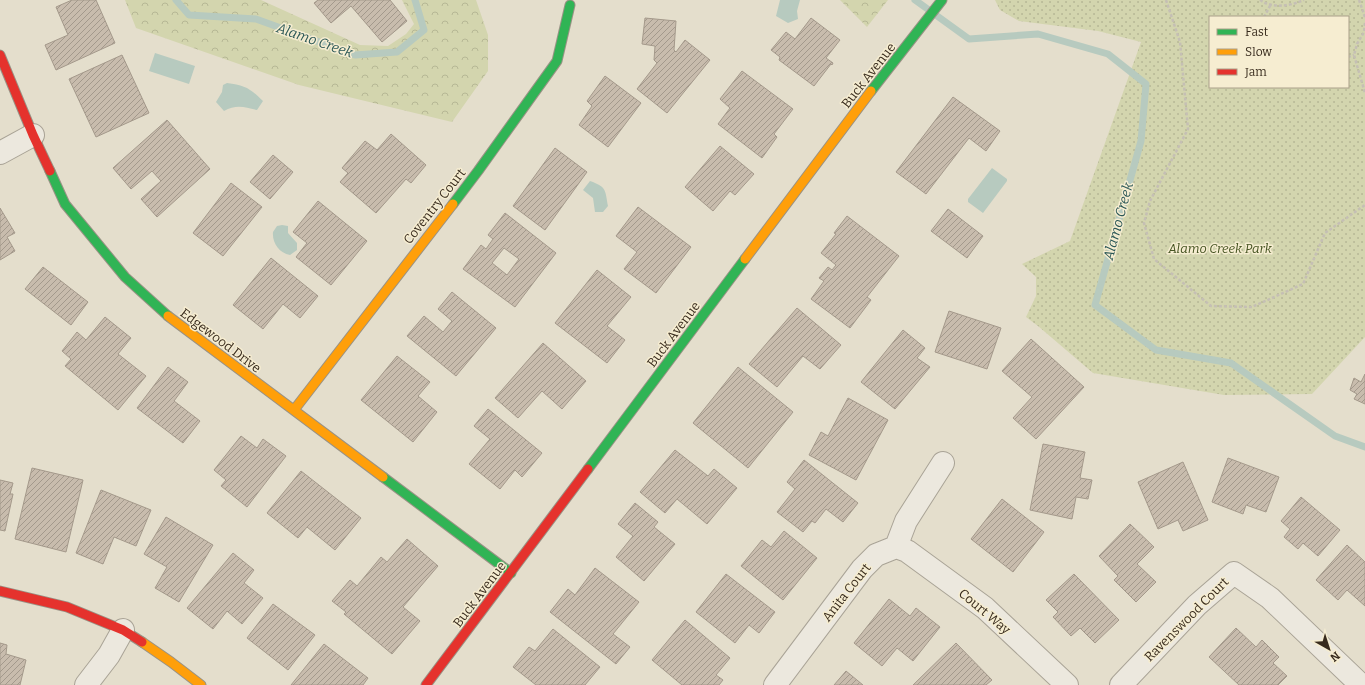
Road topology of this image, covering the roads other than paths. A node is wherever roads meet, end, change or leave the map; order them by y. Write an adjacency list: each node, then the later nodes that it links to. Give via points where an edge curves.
1 (942, 0): 9 (street, Buck Avenue, via 825,151)
2 (570, 5): 6 (street, Coventry Court, via 557,61 478,171)
3 (0, 55): 4 (street, Edgewood Drive)
4 (33, 135): 5 (street); 6 (street, Edgewood Drive, via 65,204 125,277 171,319)
5 (0, 153)
6 (294, 410): 9 (street, Edgewood Drive)
7 (943, 463): 8 (street, via 906,521)
8 (896, 547): 15 (street, Anita Court, via 876,555 862,569); 16 (street, Court Way, via 907,551 985,608)
9 (511, 573): 14 (street, Buck Avenue)
10 (0, 591): 11 (street, via 66,607)
11 (123, 630): 12 (street, via 109,655); 13 (street)
12 (86, 685)
13 (201, 685)
14 (426, 685)
15 (775, 685)
16 (1067, 685)
17 (1121, 685): 18 (street, Ravenswood Court, via 1197,605 1234,573 1270,598)
18 (1361, 685)

